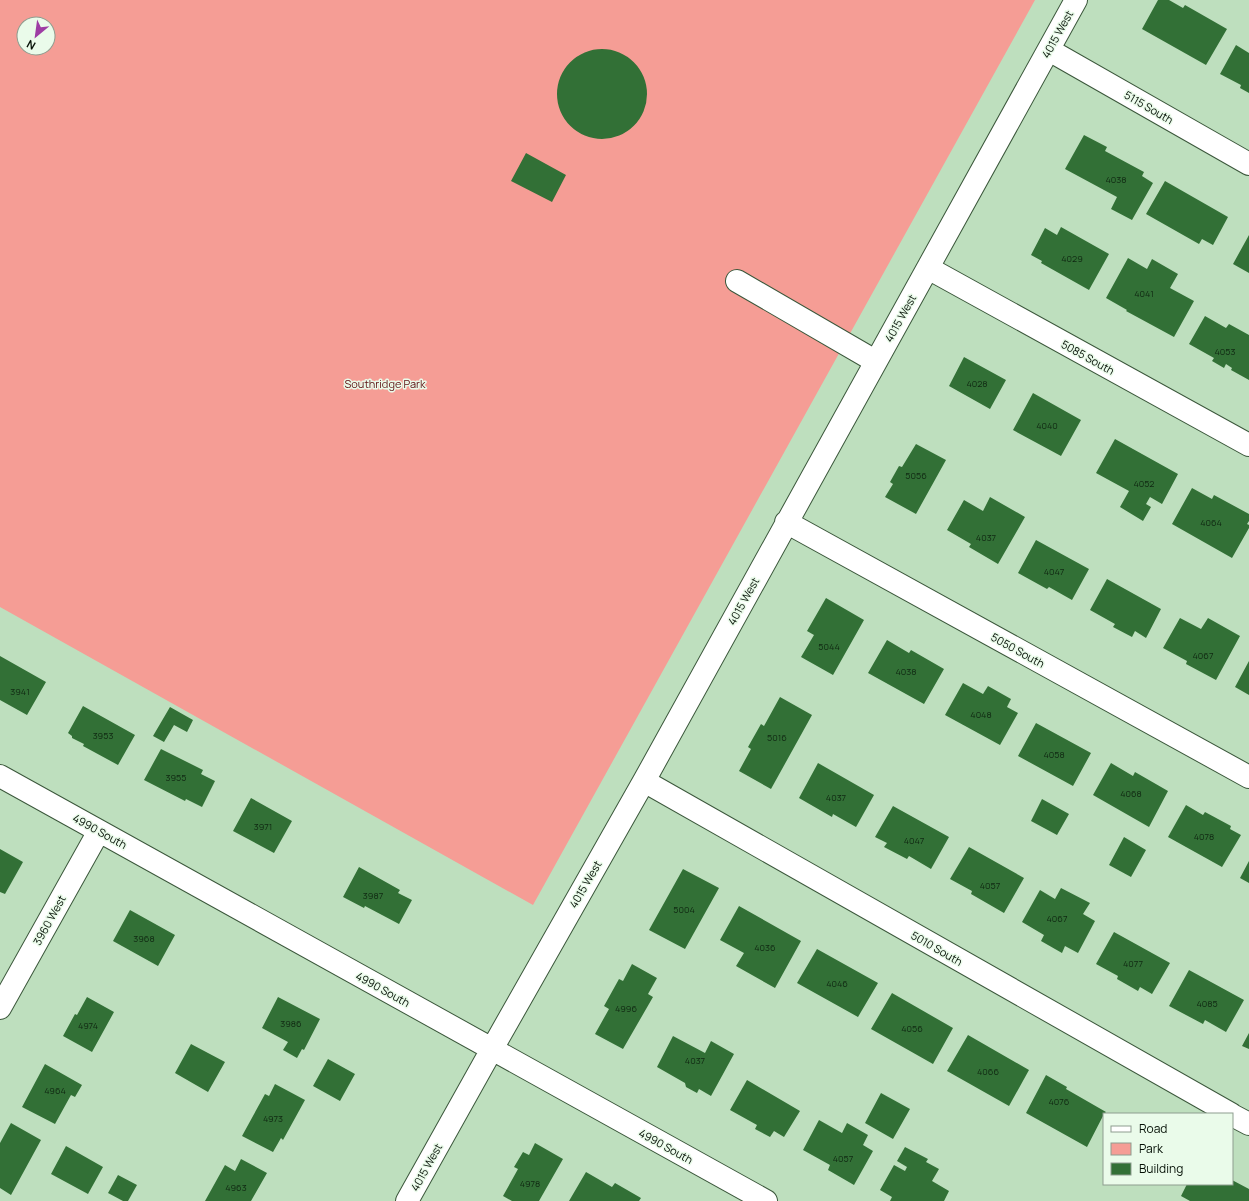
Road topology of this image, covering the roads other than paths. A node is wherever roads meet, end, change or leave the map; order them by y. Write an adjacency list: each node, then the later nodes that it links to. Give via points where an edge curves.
1 (1076, 0): 2 (street, 4015 West)
2 (1049, 50): 3 (street, 5115 South); 4 (street, 4015 West)
3 (1249, 164)
4 (928, 268): 6 (street, 4015 West); 7 (street, 5085 South)
5 (737, 281): 6 (street)
6 (875, 361): 8 (street, 4015 West)
7 (1249, 446)
8 (786, 522): 10 (street, 5050 South); 11 (street, 4015 West)
9 (0, 776): 12 (street, 4990 South)
10 (1249, 777)
11 (644, 781): 14 (street, 4015 West); 15 (street, 5010 South)
12 (99, 831): 13 (street, 3960 West); 14 (street, 4990 South)
13 (0, 1008)
14 (492, 1049): 18 (street, 4015 West); 19 (street, 4990 South)
15 (1229, 1113)
16 (1233, 1115): 17 (street, 5010 South)
17 (1249, 1124)
18 (407, 1201)
19 (766, 1201)

